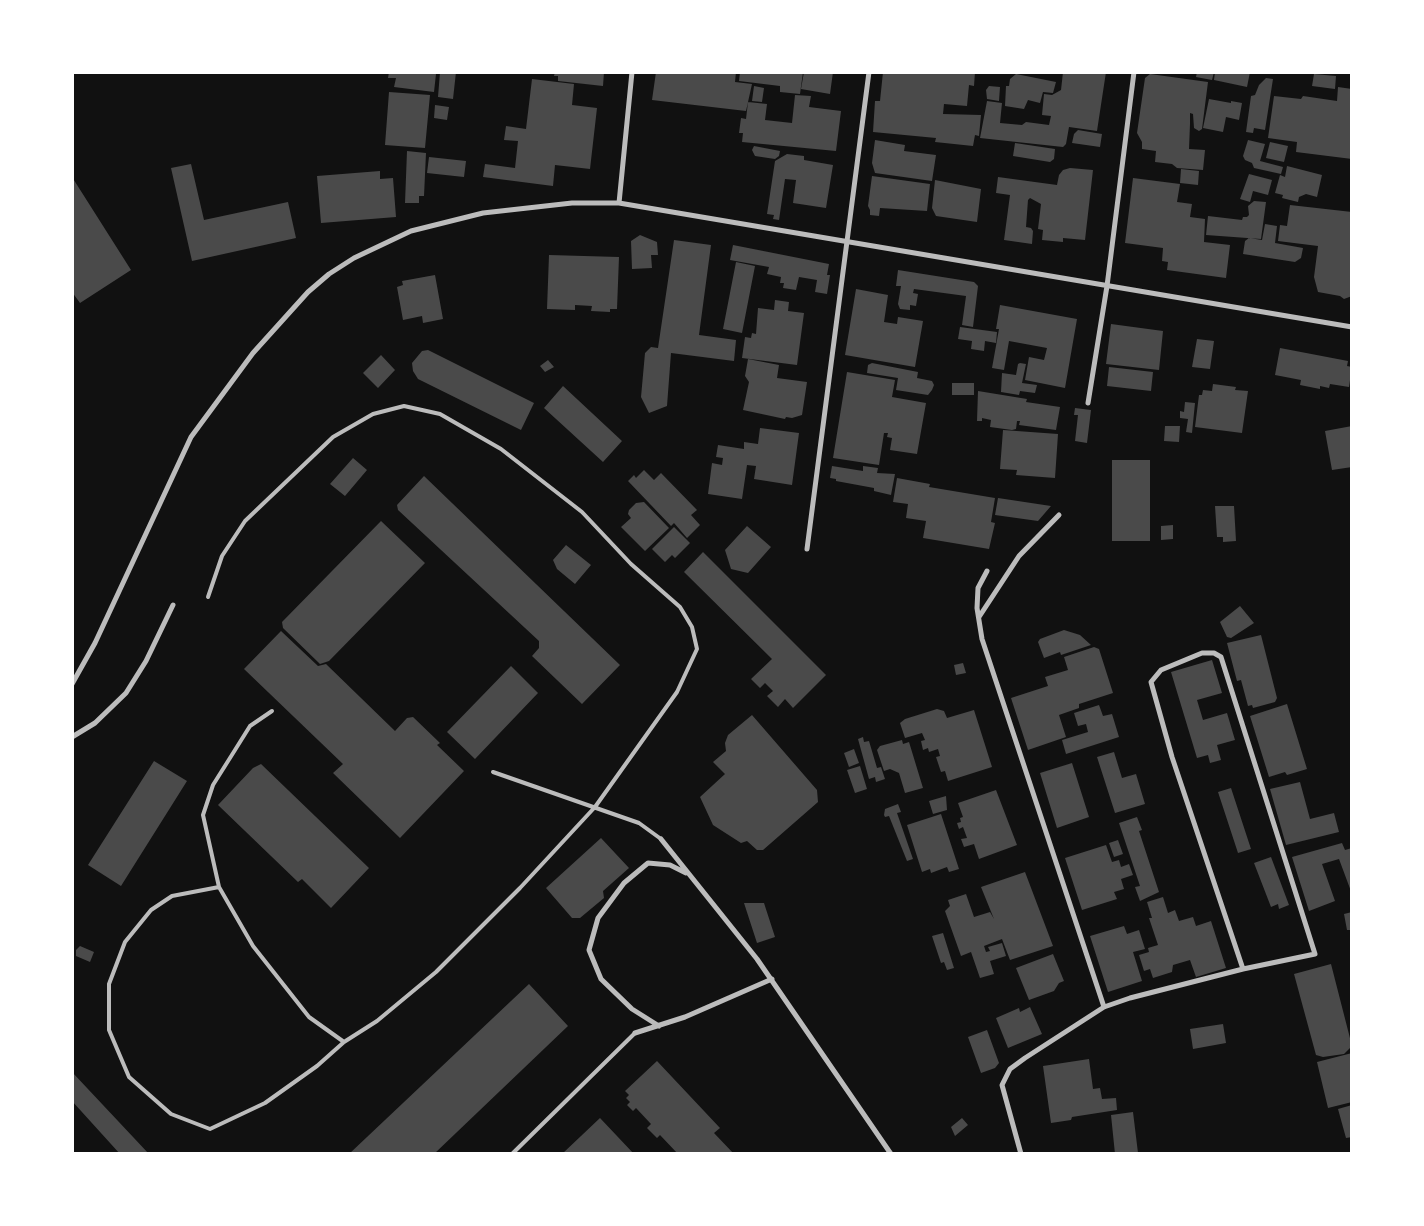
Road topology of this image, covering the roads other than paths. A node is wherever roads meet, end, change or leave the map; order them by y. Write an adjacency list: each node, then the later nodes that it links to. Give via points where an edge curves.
1 (632, 72): 4 (street)
2 (868, 72): 5 (street)
3 (1134, 72): 6 (street)
4 (619, 203): 5 (street); 15 (street, via 572,203 483,213 411,231 354,258 308,292 253,353 191,437 95,643)
5 (846, 243): 6 (street); 10 (street)
6 (1106, 286): 7 (street); 8 (street)
7 (1352, 327)
8 (1088, 403)
9 (1059, 515): 14 (street, via 1019,556)
10 (807, 549)
11 (987, 571): 14 (street, via 978,588)
12 (208, 598): 19 (lane, via 222,556 245,521 333,437 373,414 404,406 440,414 501,449 582,512 631,564 680,607 692,627 696,649 677,692)
13 (173, 605): 17 (street, via 146,661 126,693 95,723)
14 (979, 618): 25 (street, via 995,682)
15 (72, 684)
16 (272, 711): 22 (lane, via 250,726 234,750 213,784 203,815)
17 (72, 737)
18 (492, 772): 19 (lane)
19 (595, 807): 20 (lane, via 639,823); 28 (lane, via 436,972 377,1021)
20 (661, 839): 21 (street)
21 (689, 874): 24 (street); 26 (street, via 670,865 648,863 624,883 598,918 589,950 602,979 632,1009)
22 (219, 886): 28 (lane, via 253,946 309,1017); 28 (lane, via 172,896 151,910 125,942 109,984 109,1030 129,1077 171,1114 210,1129 264,1103 317,1066)
23 (1243, 969): 23 (street, via 1172,757 1151,682 1161,670 1202,654 1214,653 1221,657 1315,954); 25 (street)
24 (772, 979): 26 (street); 30 (street)
25 (1104, 1007): 31 (street, via 1010,1069 1002,1085)
26 (659, 1026): 27 (street)
27 (635, 1033): 29 (lane)
28 (344, 1042)
29 (512, 1154)
30 (891, 1154)
31 (1021, 1154)

